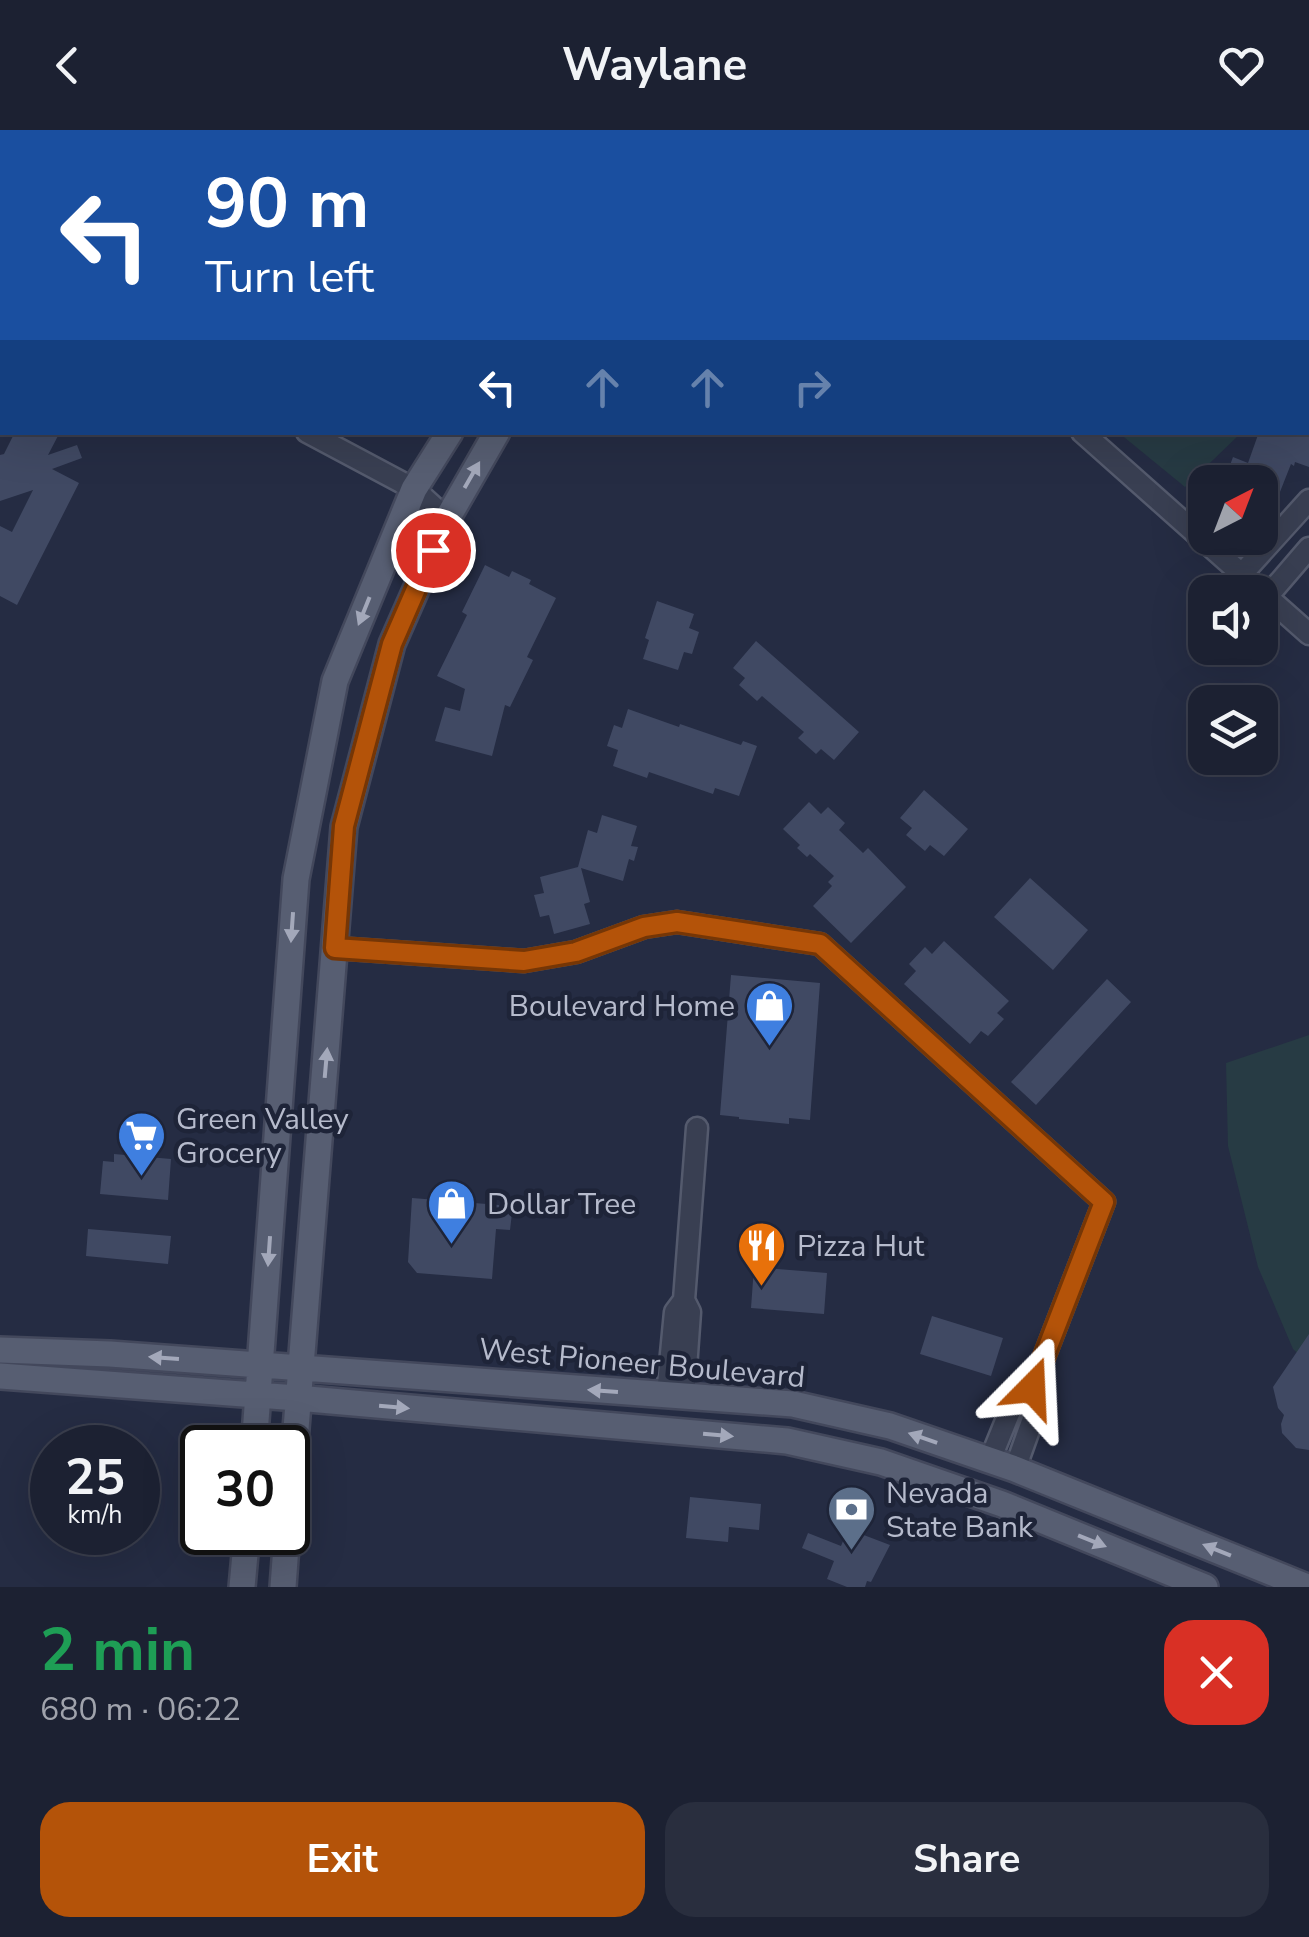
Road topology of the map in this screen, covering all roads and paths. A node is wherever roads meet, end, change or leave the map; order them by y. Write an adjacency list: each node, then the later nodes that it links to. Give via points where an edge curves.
1 (313, 435): 5 (street)
2 (448, 435): 5 (main road)
3 (495, 435): 7 (main road, one-way to 3)
4 (1085, 435): 12 (street)
5 (414, 489): 7 (street); 20 (main road, one-way to 20, via 335,681 296,879)
6 (1309, 500): 8 (street)
7 (447, 518): 16 (main road, via 392,644 344,826)
8 (1278, 535)
9 (1278, 541): 10 (street)
10 (1304, 554): 13 (street)
11 (1259, 555): 12 (street)
12 (1240, 575)
13 (1278, 584)
14 (1278, 608): 15 (street)
15 (1309, 634)
16 (335, 948): 21 (main road, one-way to 16); 23 (street, via 524,961 677,922 820,944 1104,1202)
17 (698, 1128): 25 (street, via 684,1300 690,1312)
18 (0, 1350): 19 (main road, West Pioneer Boulevard)
19 (49, 1352): 20 (main road, West Pioneer Boulevard, one-way to 19); 22 (main road, via 41,1365)
20 (261, 1366): 21 (main road, West Pioneer Boulevard); 24 (main road)
21 (299, 1369): 25 (main road, West Pioneer Boulevard, one-way to 21); 26 (main road)
22 (0, 1375): 24 (main road)
23 (1032, 1388): 29 (street, via 1012,1406); 30 (street, via 1034,1416)
24 (258, 1396): 26 (main road); 27 (main road)
25 (676, 1396): 29 (main road, West Pioneer Boulevard, one-way to 25, via 890,1426 793,1404)
26 (297, 1398): 28 (main road); 31 (main road, one-way to 31, via 787,1441 881,1462)
27 (256, 1425)
28 (295, 1425)
29 (990, 1460): 30 (main road, West Pioneer Boulevard); 31 (main road)
30 (1015, 1469): 32 (main road); 38 (main road, West Pioneer Boulevard, one-way to 30)
31 (974, 1494): 32 (main road)
32 (1002, 1504): 37 (main road, one-way to 37)
33 (245, 1555): 35 (main road)
34 (285, 1555): 36 (main road)
35 (242, 1587)
36 (283, 1587)
37 (1205, 1587)
38 (1307, 1587)

